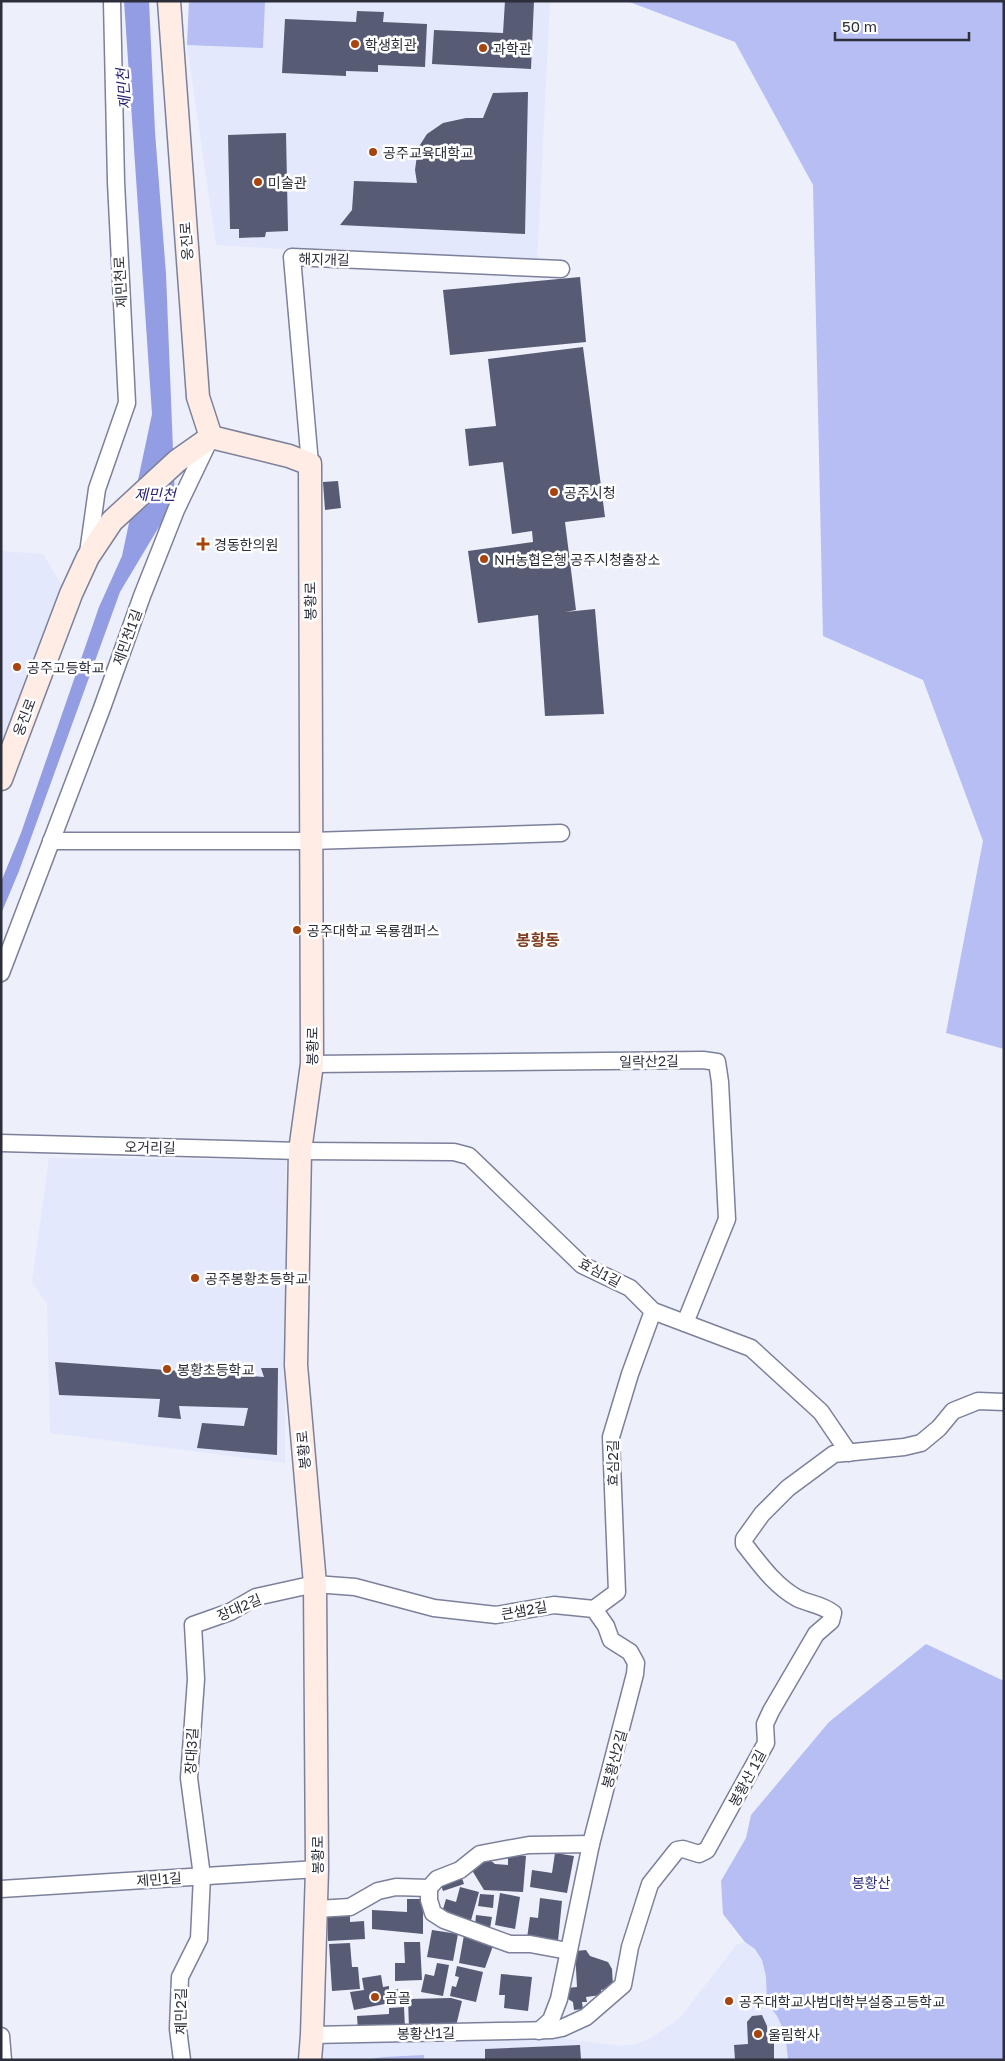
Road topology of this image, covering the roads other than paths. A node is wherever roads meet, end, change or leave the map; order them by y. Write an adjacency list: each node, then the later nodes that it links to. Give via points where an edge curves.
1 (112, 1): 6 (street, 제민천로, via 116,182 127,403 97,489)
2 (169, 1): 4 (main road, 웅진로, via 198,397)
3 (561, 269): 5 (street, 해지개길, via 292,257)
4 (211, 437): 5 (main road); 6 (main road, 웅진로, via 178,461 112,521); 9 (street, 제민천1길, via 173,519)
5 (310, 464): 10 (main road, 봉황로)
6 (88, 557): 7 (main road, 웅진로)
7 (1, 779)
8 (561, 833): 10 (street)
9 (51, 841): 10 (street); 11 (street, 제민천1길)
10 (311, 841): 12 (main road, 봉황로)
11 (1, 972)
12 (312, 1064): 14 (main road, 봉황로); 16 (street, 일락산2길, via 717,1062 727,1220)
13 (1, 1143): 14 (street, 오거리길)
14 (300, 1150): 15 (street, 효심1길, via 454,1152 469,1156 570,1255 582,1265 630,1288); 19 (main road, 봉황로, via 296,1365)
15 (653, 1311): 16 (street, 효심1길); 20 (street, 효심2길, via 611,1437 617,1592)
16 (685, 1323): 18 (street, 효심1길, via 751,1348 821,1412)
17 (1004, 1402): 18 (street, via 978,1401 953,1411 921,1443)
18 (849, 1453): 29 (street, 봉황산 1길, via 834,1454 788,1488 762,1514 744,1539 744,1544 769,1577 795,1597 816,1603 833,1613 831,1620 816,1634 771,1711 765,1724 766,1743 706,1850 699,1854 677,1850 650,1884 630,1947 623,1985 575,2023)
19 (315, 1584): 20 (street, 큰샘2길, via 355,1587 434,1608 496,1615 554,1605); 21 (street, 장대2길, via 256,1598 230,1612); 23 (main road, 봉황로)
20 (594, 1608): 22 (street, 봉황산2길, via 611,1640 630,1652 636,1663)
21 (193, 1625): 24 (street, 장대3길, via 196,1680 189,1778)
22 (591, 1844): 25 (street, via 528,1845 480,1854 460,1870 437,1880); 28 (street, 봉황산2길)
23 (317, 1869): 24 (street, 제민1길); 27 (main road, 봉황로)
24 (202, 1876): 26 (street, 제민1길); 33 (street, 제민2길, via 199,1939 180,1977 178,2029)
25 (430, 1888): 27 (street, via 396,1887 378,1891 350,1906); 28 (street, via 433,1913 444,1920 510,1944)
26 (1, 1889)
27 (316, 1909): 30 (main road, 봉황로)
28 (568, 1951): 29 (street, 봉황산2길, via 558,1999 550,2020)
29 (539, 2031): 30 (street, 봉황산1길)
30 (312, 2035): 34 (main road, 봉황로)
31 (1, 2036): 32 (street)
32 (3, 2060)
33 (182, 2060)
34 (310, 2060)

